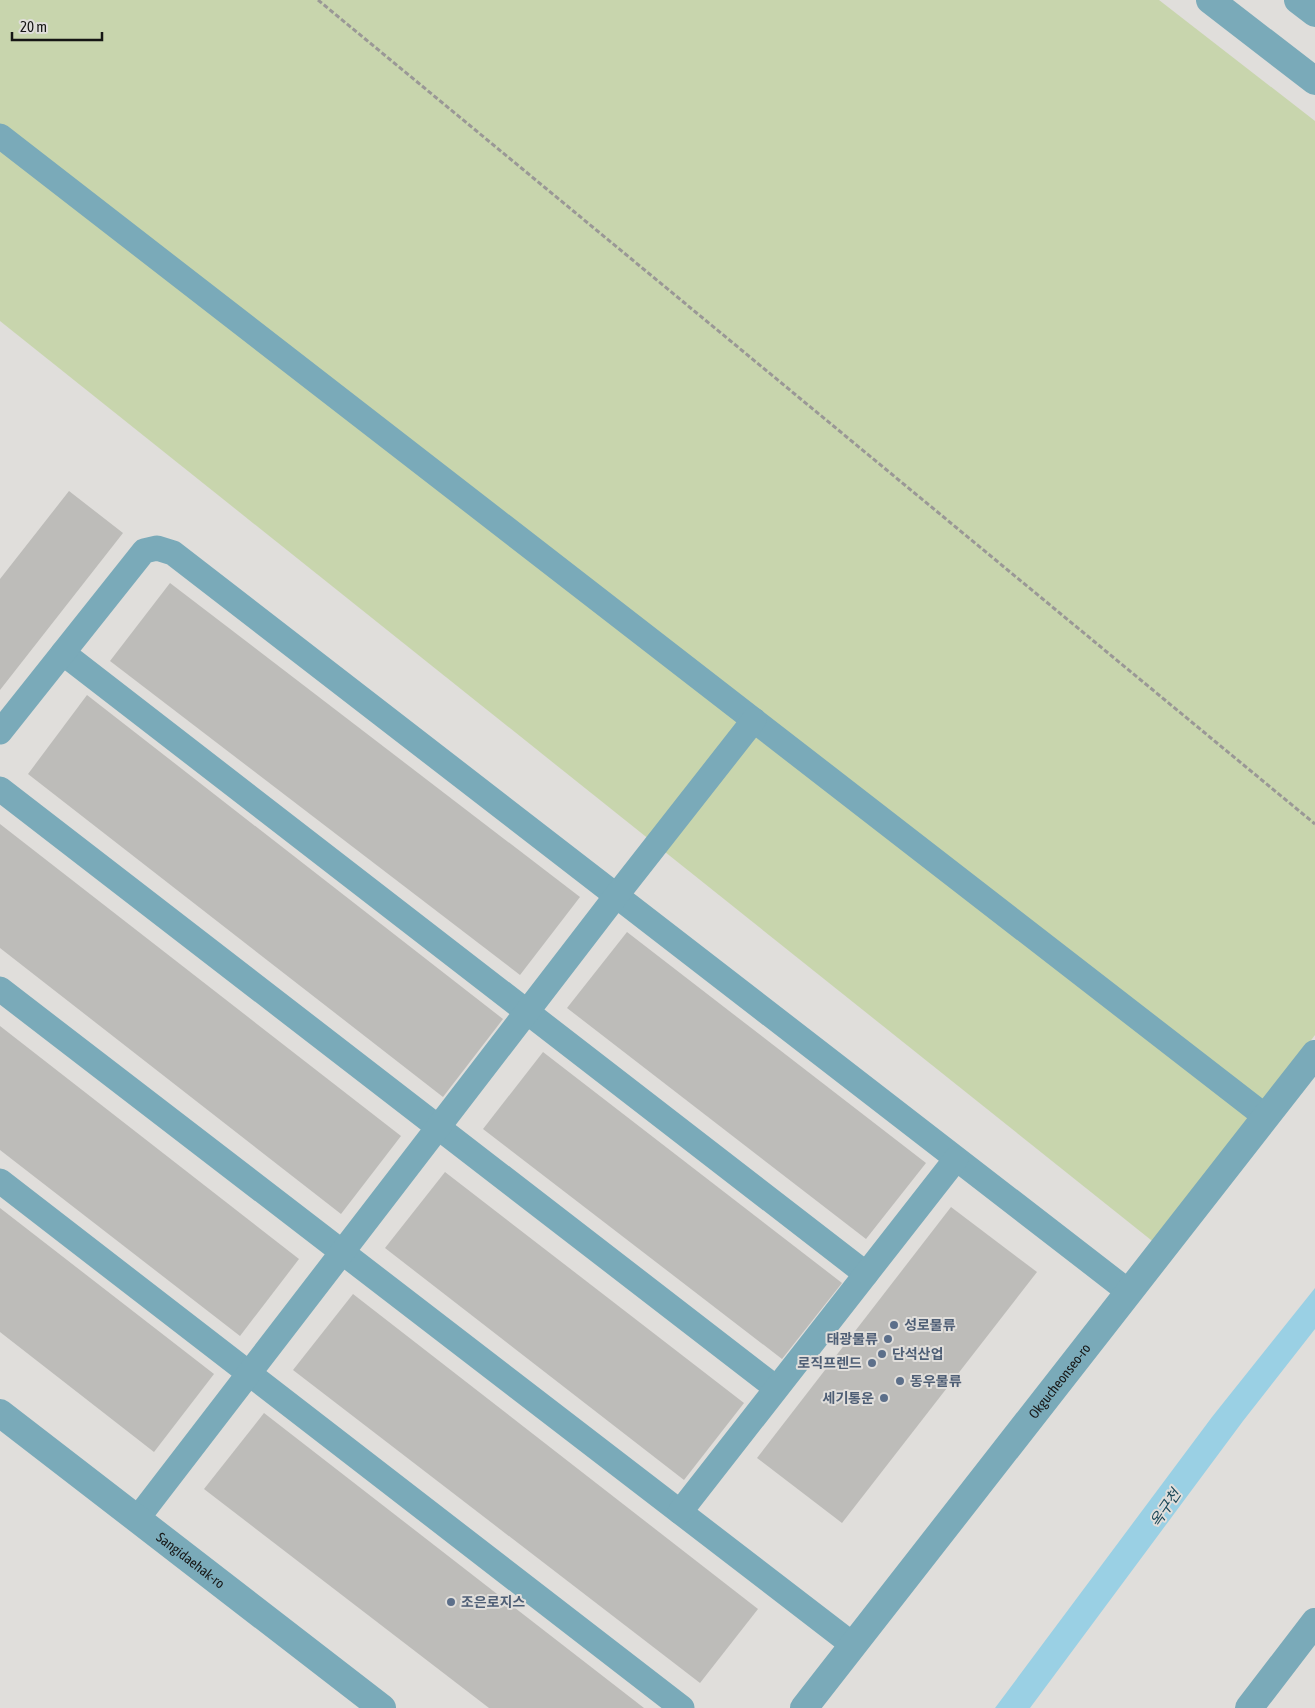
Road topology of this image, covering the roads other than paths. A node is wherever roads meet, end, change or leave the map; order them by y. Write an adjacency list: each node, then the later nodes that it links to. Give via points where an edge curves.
1 (1210, 0): 4 (street)
2 (1298, 0): 3 (street)
3 (1315, 13)
4 (1315, 81)
5 (0, 136): 7 (street)
6 (63, 653): 8 (street); 10 (street, via 144,551 157,548 173,553); 12 (street)
7 (754, 720): 10 (street); 14 (street)
8 (0, 732)
9 (0, 789): 15 (street)
10 (616, 896): 12 (street); 16 (street)
11 (0, 989): 18 (street)
12 (527, 1011): 15 (street); 19 (street)
13 (1315, 1054): 14 (street, Okgucheonseo-ro)
14 (1266, 1116): 20 (street, Okgucheonseo-ro)
15 (438, 1127): 18 (street); 22 (street)
16 (956, 1159): 19 (street); 20 (street)
17 (0, 1181): 21 (street)
18 (342, 1252): 21 (street); 24 (street)
19 (866, 1274): 22 (street)
20 (1128, 1292): 27 (street, Okgucheonseo-ro)
21 (249, 1373): 25 (street); 29 (street)
22 (776, 1388): 24 (street)
23 (0, 1413): 25 (street, Sangidaehak-ro)
24 (680, 1512): 27 (street)
25 (137, 1519): 28 (street, Sangidaehak-ro)
26 (1315, 1622): 31 (street)
27 (853, 1645): 30 (street, Okgucheonseo-ro)
28 (382, 1708)
29 (682, 1708)
30 (804, 1708)
31 (1249, 1708)

